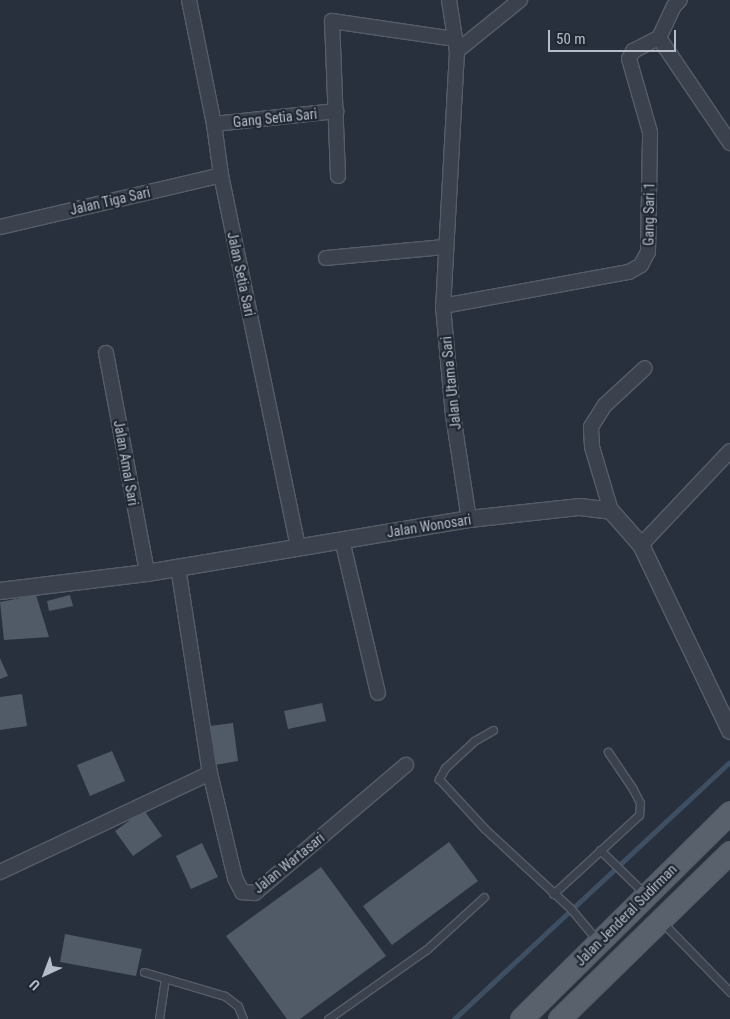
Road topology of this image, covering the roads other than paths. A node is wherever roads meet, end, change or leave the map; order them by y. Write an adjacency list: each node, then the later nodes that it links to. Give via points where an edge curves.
1 (188, 0): 8 (street, Jalan Setia Sari)
2 (449, 0): 6 (street, Jalan Utama Sari)
3 (520, 0): 6 (street)
4 (675, 2): 5 (street)
5 (659, 38): 9 (street); 15 (street, Gang Sari 1, via 633,51 629,59 650,132 648,252 641,265 629,272)
6 (457, 45): 7 (street, Gang Setia Sari, via 332,21); 13 (street, Jalan Utama Sari)
7 (336, 111): 8 (street, Gang Setia Sari); 11 (street, Gang Setia Sari)
8 (214, 124): 10 (street, Jalan Setia Sari)
9 (730, 142)
10 (221, 176): 12 (street, Jalan Tiga Sari); 23 (street, Jalan Setia Sari)
11 (338, 176)
12 (0, 226)
13 (445, 246): 14 (street); 15 (street, Jalan Utama Sari)
14 (326, 258)
15 (443, 306): 20 (street, Jalan Utama Sari, via 453,415)
16 (106, 353): 25 (street, Jalan Amal Sari)
17 (645, 368): 19 (street, via 605,404 591,427 592,448)
18 (730, 451): 22 (street)
19 (611, 511): 20 (street, Jalan Wonosari, via 580,507); 22 (street)
20 (469, 519): 21 (street, Jalan Wonosari)
21 (342, 540): 23 (street, Jalan Wonosari); 27 (street)
22 (641, 545): 29 (street)
23 (298, 547): 24 (street, Jalan Wonosari)
24 (178, 567): 25 (street, Jalan Wonosari); 32 (street, Jalan Wartasari)
25 (147, 573): 26 (street, Jalan Wonosari)
26 (0, 591)
27 (378, 693)
28 (493, 730): 38 (lane, via 474,741 445,768 439,779 485,829)
29 (730, 731)
30 (608, 752): 34 (lane, via 640,803 639,815)
31 (406, 764): 32 (street, Jalan Wartasari, via 253,895 242,892 238,886)
32 (210, 772): 36 (street)
33 (730, 812): 37 (main road, Jalan Jenderal Sudirman)
34 (600, 850): 37 (lane); 38 (lane)
35 (730, 852): 40 (main road, Jalan Jenderal Sudirman)
36 (0, 872)
37 (638, 888): 41 (main road, Jalan Jenderal Sudirman)
38 (553, 894): 41 (lane, via 571,909)
39 (484, 897): 47 (lane, via 428,949)
40 (660, 920): 44 (lane); 49 (main road, Jalan Jenderal Sudirman)
41 (599, 942): 48 (main road, Jalan Jenderal Sudirman)
42 (144, 972): 43 (lane)
43 (165, 978): 45 (lane); 46 (lane, via 225,996 238,1006)
44 (730, 992)
45 (159, 1019)
46 (243, 1019)
47 (328, 1019)
48 (521, 1019)
49 (559, 1019)

